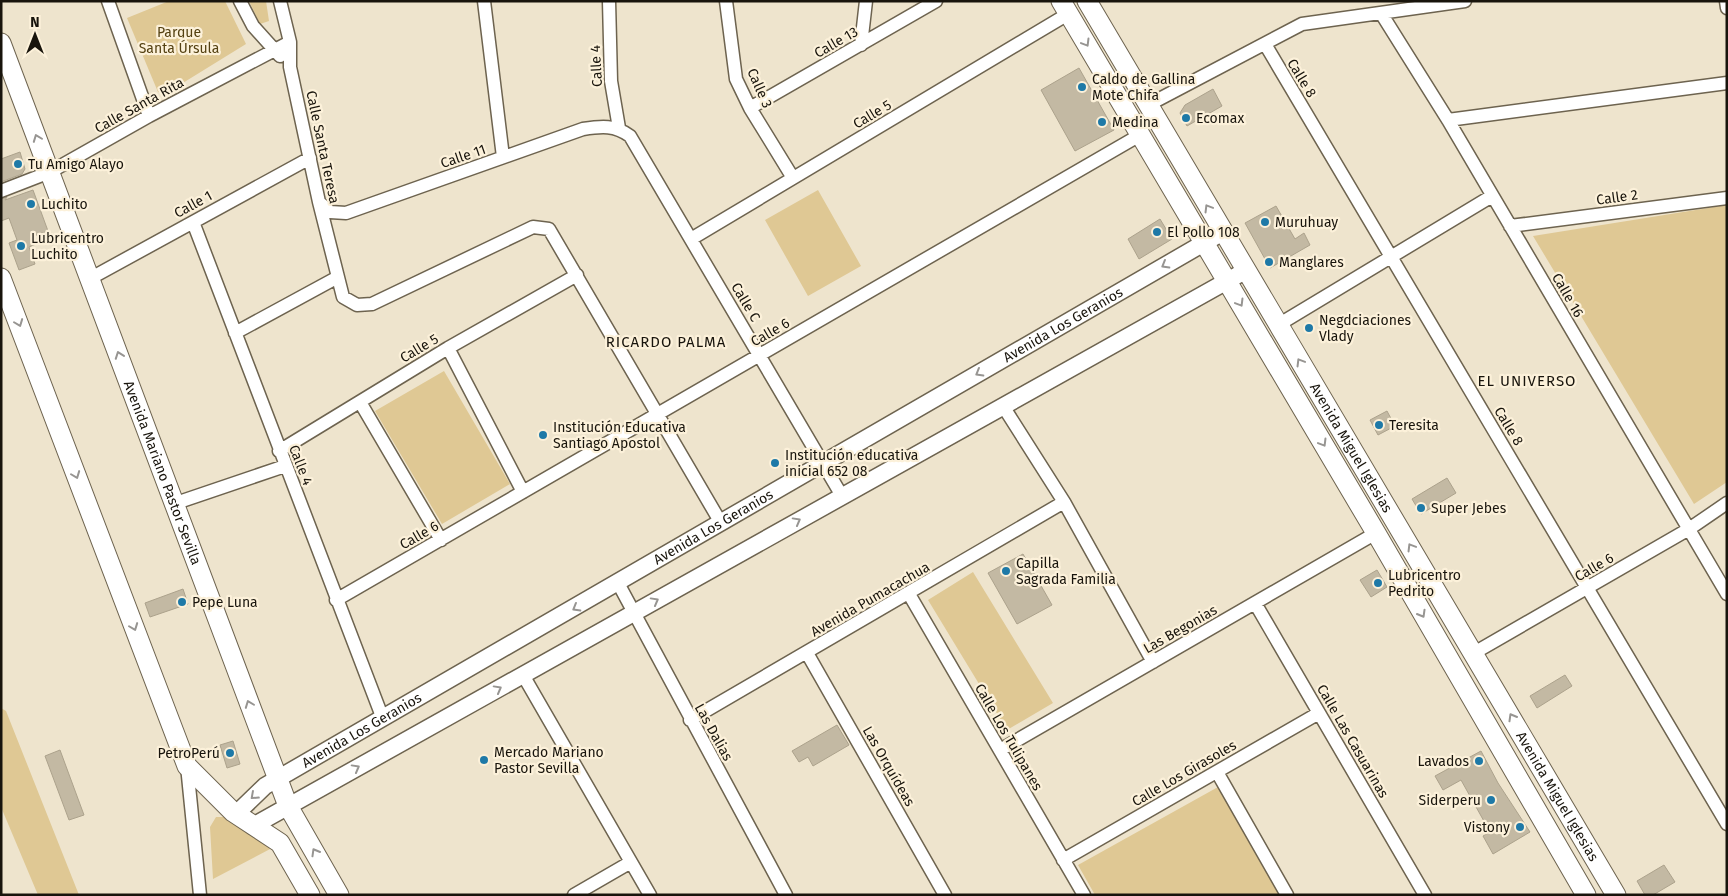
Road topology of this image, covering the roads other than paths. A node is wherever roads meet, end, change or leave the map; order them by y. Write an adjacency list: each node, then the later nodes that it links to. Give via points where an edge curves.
1 (108, 1): 24 (street)
2 (240, 1): 19 (street, via 253,26)
3 (280, 1): 15 (street, Calle Santa Teresa)
4 (484, 1): 28 (street)
5 (609, 1): 26 (street, Calle 4, via 611,81)
6 (726, 1): 23 (street, Calle 3, via 736,79)
7 (866, 1): 18 (street)
8 (936, 1): 18 (street, Calle 13)
9 (1087, 1): 22 (main road, Avenida Miguel Iglesias)
10 (1465, 1): 14 (street)
11 (1726, 1): 13 (street)
12 (1065, 8): 27 (main road, Avenida Miguel Iglesias, one-way to 27); 31 (street, Calle 5)
13 (1727, 8)
14 (1381, 13): 17 (street, via 1302,24); 25 (street, Calle 16)
15 (290, 42): 19 (street, Calle Santa Rita); 20 (street, Calle Santa Teresa)
16 (1, 43): 30 (main road, Avenida Mariano Pastor Sevilla, one-way to 16)
17 (1265, 44): 22 (street); 41 (street, Calle 8)
18 (861, 45): 23 (street, Calle 13)
19 (274, 50): 20 (street); 24 (street, Calle Santa Rita)
20 (290, 67): 29 (street, Calle Santa Teresa)
21 (1727, 83): 25 (street)
22 (1148, 105): 38 (main road, Avenida Miguel Iglesias, one-way to 22)
23 (750, 108): 31 (street, Calle 3)
24 (149, 116): 30 (street, Calle Santa Rita)
25 (1448, 120): 33 (street, Calle 16)
26 (619, 128): 28 (street, Calle 11, via 601,126 583,130); 39 (street, Calle C, via 630,136)
27 (1140, 135): 40 (main road, Avenida Miguel Iglesias); 51 (street, Calle 6)
28 (503, 157): 35 (street, Calle 11, via 346,213 330,212)
29 (310, 158): 35 (street, Calle Santa Teresa); 36 (street, Calle 1)
30 (50, 172): 32 (street, Calle Santa Rita); 46 (main road, Avenida Mariano Pastor Sevilla)
31 (793, 178): 39 (street, Calle 5)
32 (1, 190)
33 (1492, 196): 37 (street, Calle 16); 41 (street)
34 (1727, 198): 37 (street, Calle 2)
35 (319, 202): 44 (street, Calle Santa Teresa)
36 (193, 222): 46 (street, Calle 1); 49 (street, Calle 4)
37 (1510, 226): 64 (street, Calle 16)
38 (1223, 232): 40 (street, Avenida Los Geranios); 42 (main road, Avenida Miguel Iglesias)
39 (691, 239): 51 (street, Calle C)
40 (1204, 243): 47 (main road, Avenida Miguel Iglesias); 56 (street, Avenida Los Geranios, one-way to 56)
41 (1392, 258): 48 (street); 68 (street, Calle 8)
42 (1245, 271): 47 (street, Avenida Los Geranios); 48 (main road, Avenida Miguel Iglesias)
43 (577, 275): 44 (street, Calle Santa Teresa, via 548,229 538,226 372,304 357,305 343,297); 50 (street, Calle 5); 54 (street)
44 (338, 277): 49 (street)
45 (1, 278): 83 (main road, one-way to 83)
46 (91, 278): 62 (main road, Avenida Mariano Pastor Sevilla, one-way to 46)
47 (1227, 281): 53 (street, Avenida Los Geranios); 65 (main road, Avenida Miguel Iglesias, one-way to 65)
48 (1278, 325): 75 (main road, Avenida Miguel Iglesias, one-way to 48)
49 (235, 334): 55 (street, Calle 4)
50 (448, 348): 52 (street, Calle 5); 58 (street)
51 (760, 355): 54 (street, Calle 6); 56 (street, Calle C)
52 (360, 402): 55 (street, Calle 5); 66 (street)
53 (1003, 406): 59 (street, Avenida Los Geranios); 60 (street)
54 (656, 415): 58 (street, Calle 6); 63 (street)
55 (279, 451): 57 (street, Calle 4)
56 (823, 464): 59 (street, Calle C); 63 (street, Avenida Los Geranios)
57 (285, 466): 62 (street); 71 (street, Calle 4)
58 (523, 492): 66 (street, Calle 6)
59 (842, 496): 73 (street, Avenida Los Geranios, one-way to 59)
60 (1064, 502): 69 (street, Avenida Pumacachua); 76 (street)
61 (1727, 503): 64 (street, Calle 6)
62 (173, 504): 85 (main road, Avenida Mariano Pastor Sevilla, one-way to 62)
63 (721, 523): 67 (street, Avenida Los Geranios)
64 (1689, 530): 68 (street, Calle 6); 70 (street, Calle 16)
65 (1376, 533): 72 (street, Las Begonias); 93 (main road, Avenida Miguel Iglesias, one-way to 93)
66 (441, 540): 71 (street, Calle 6)
67 (618, 583): 73 (street, Las Dalias); 79 (street, Avenida Los Geranios, one-way to 79)
68 (1588, 589): 75 (street, Calle 6); 89 (street, Calle 8)
69 (909, 594): 74 (street, Avenida Pumacachua); 81 (street, Calle Los Tulipanes)
70 (1727, 594)
71 (336, 600): 79 (street, Calle 4)
72 (1255, 603): 76 (street, Las Begonias); 78 (street, Calle Las Casuarinas)
73 (633, 613): 77 (street, Avenida Los Geranios); 80 (street, Las Dalias)
74 (807, 653): 80 (street, Avenida Pumacachua); 100 (street, Las Orquídeas)
75 (1474, 653): 104 (main road, Avenida Miguel Iglesias, one-way to 75)
76 (1153, 662): 81 (street, Las Begonias)
77 (522, 675): 86 (street, Avenida Los Geranios, one-way to 77); 92 (street)
78 (1319, 713): 84 (street, Calle Los Girasoles); 103 (street, Calle Las Casuarinas)
79 (383, 718): 82 (street, Avenida Los Geranios)
80 (690, 720): 99 (street, Las Dalias)
81 (1000, 750): 91 (street, Calle Los Tulipanes)
82 (310, 760): 85 (street, Avenida Los Geranios); 86 (street)
83 (187, 766): 88 (main road); 94 (street)
84 (1217, 772): 91 (street, Calle Los Girasoles); 102 (street)
85 (278, 779): 87 (main road, Avenida Mariano Pastor Sevilla); 88 (street, Avenida Los Geranios, one-way to 88, via 265,786)
86 (326, 785): 87 (street, Avenida Los Geranios)
87 (288, 806): 90 (street, Avenida Los Geranios); 96 (main road, Avenida Mariano Pastor Sevilla, one-way to 87)
88 (236, 814): 90 (main road)
89 (1727, 824)
90 (253, 826): 95 (main road, via 280,843)
91 (1063, 860): 101 (street, Calle Los Tulipanes)
92 (631, 862): 97 (street); 98 (street)
93 (1583, 894)
94 (200, 895)
95 (310, 895)
96 (339, 895)
97 (574, 895)
98 (650, 895)
99 (786, 895)
100 (945, 895)
101 (1084, 895)
102 (1288, 895)
103 (1425, 895)
104 (1616, 895)

